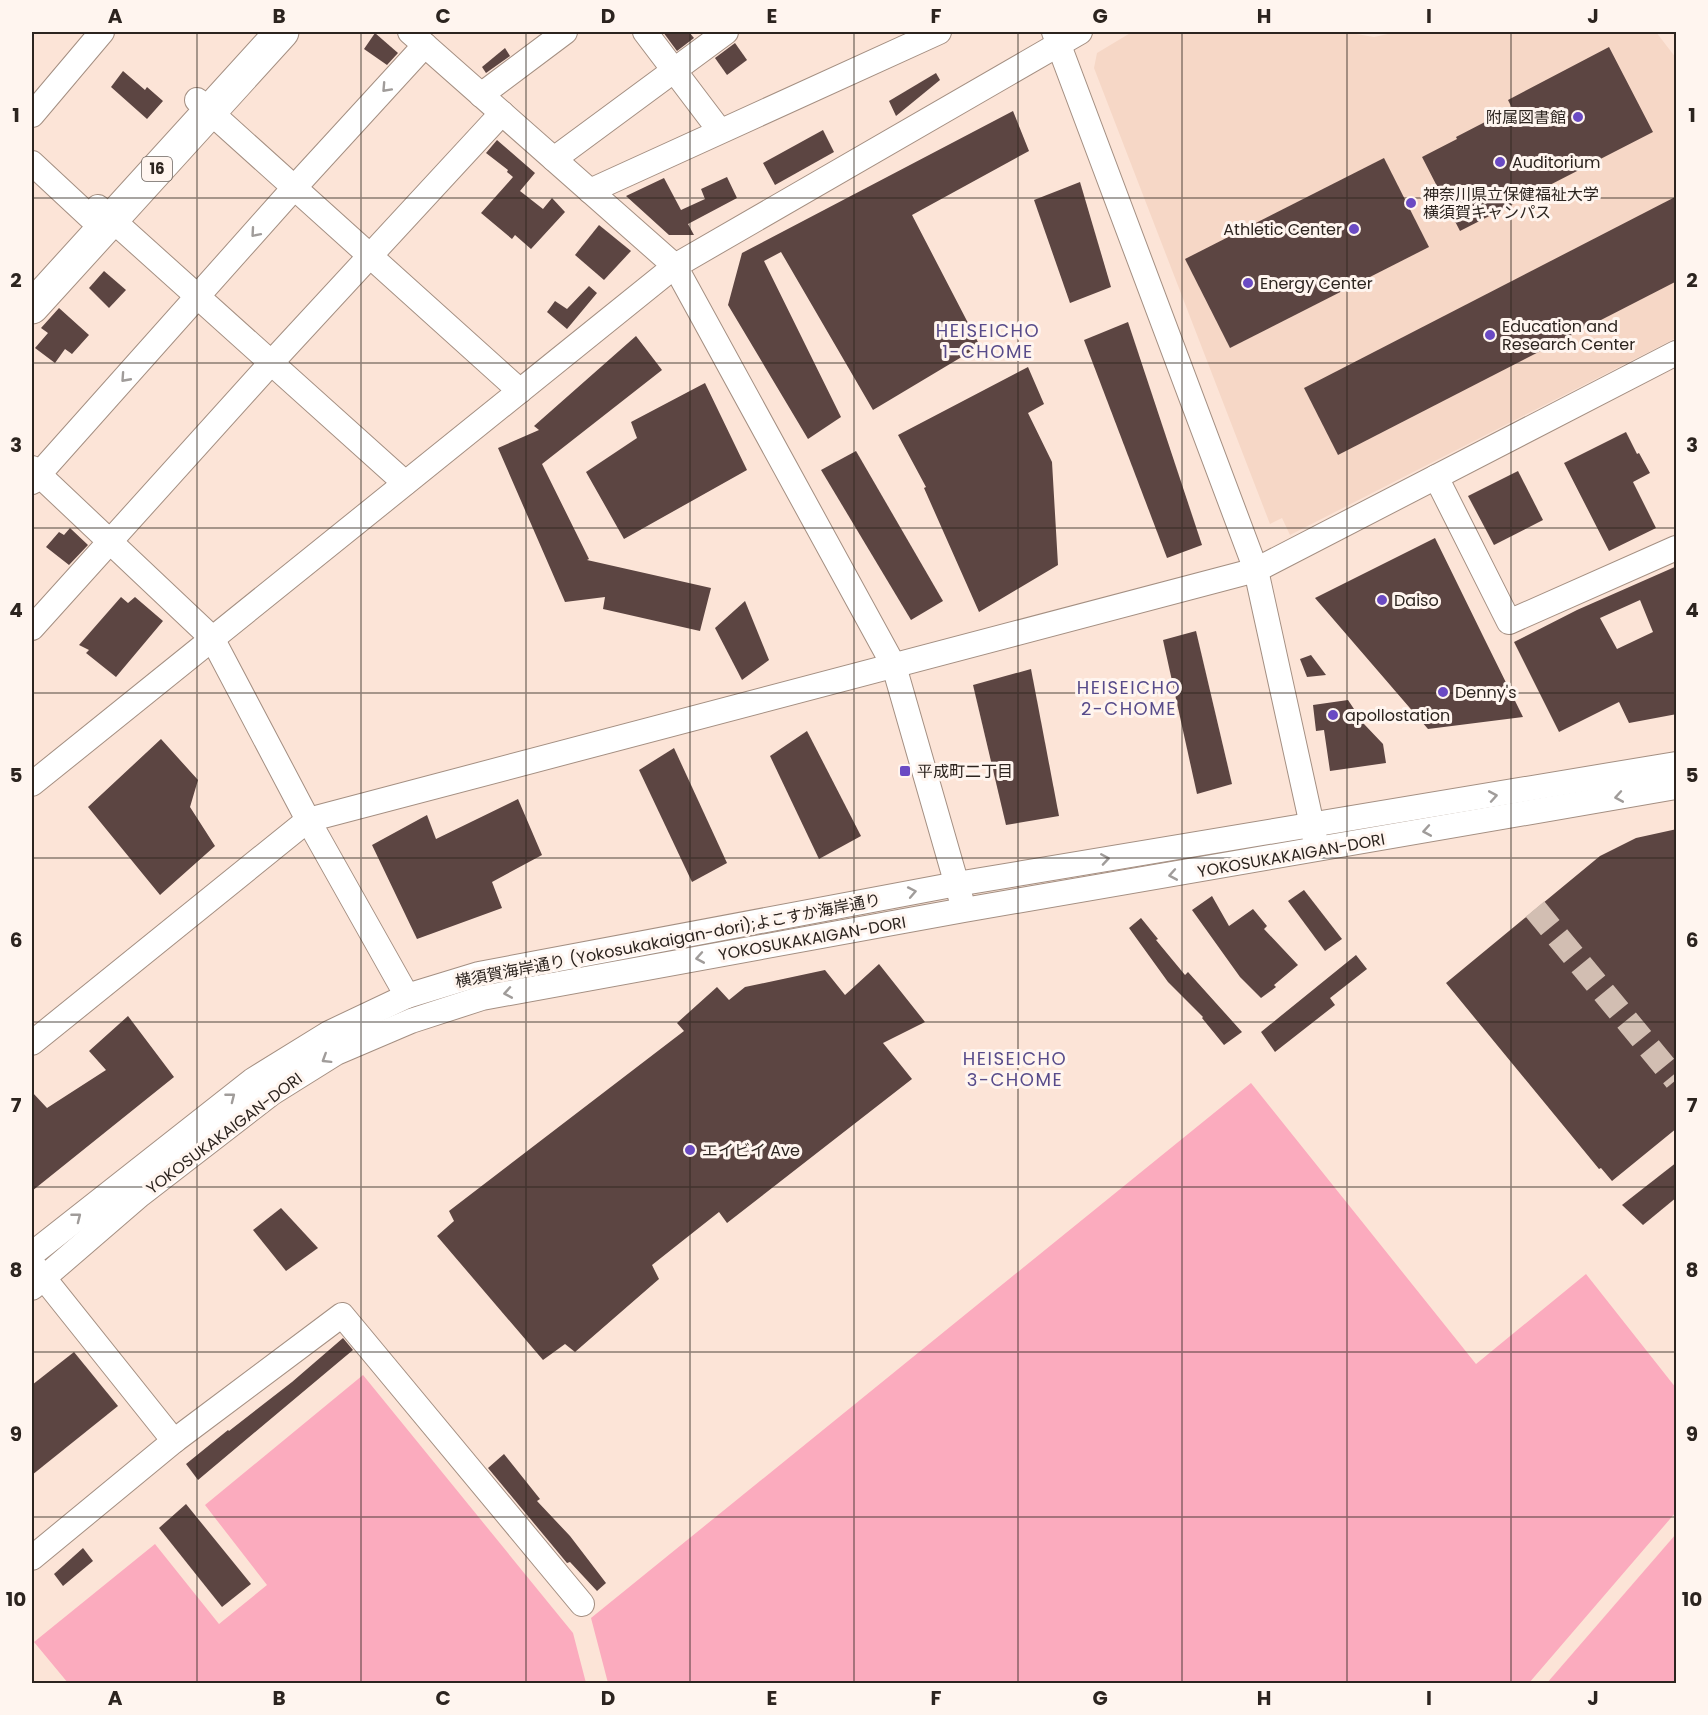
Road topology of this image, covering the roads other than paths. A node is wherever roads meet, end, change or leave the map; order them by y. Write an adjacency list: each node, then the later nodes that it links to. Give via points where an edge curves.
1 (102, 32): 15 (street)
2 (258, 32): 13 (highway, 16)
3 (282, 32): 13 (highway, 16)
4 (565, 32): 12 (street)
5 (645, 32): 11 (street)
6 (726, 32): 11 (street)
7 (939, 32): 16 (street)
8 (1080, 32): 10 (street)
9 (417, 38): 12 (street); 19 (street, one-way to 19)
10 (1057, 38): 23 (street); 35 (street)
11 (675, 71): 16 (street); 17 (street)
12 (481, 95): 14 (street)
13 (204, 106): 19 (street); 21 (highway, 16)
14 (502, 113): 17 (street); 22 (street)
15 (32, 115)
16 (720, 131): 20 (street)
17 (554, 159): 20 (street)
18 (32, 163): 21 (street)
19 (294, 188): 22 (street); 25 (street, one-way to 25)
20 (590, 191): 23 (street)
21 (100, 215): 24 (highway, 16); 25 (street); 26 (highway, 16)
22 (370, 256): 28 (street); 29 (street)
23 (675, 266): 29 (street); 38 (street)
24 (32, 281)
25 (198, 297): 28 (street); 30 (street, one-way to 30)
26 (32, 307)
27 (1677, 354): 31 (street)
28 (271, 363): 32 (street); 33 (street)
29 (520, 391): 32 (street)
30 (34, 475): 33 (street)
31 (1436, 477): 34 (street, via 1509,622); 35 (street)
32 (405, 483): 37 (street)
33 (111, 543): 36 (street); 37 (street)
34 (1677, 548)
35 (1256, 570): 38 (street); 43 (street)
36 (32, 628)
37 (212, 638): 40 (street); 42 (street)
38 (894, 666): 42 (street); 45 (street)
39 (1677, 764): 43 (street, YOKOSUKAKAIGAN-DORI, one-way to 39)
40 (32, 784)
41 (1677, 787): 44 (street, YOKOSUKAKAIGAN-DORI, one-way to 44)
42 (308, 820): 47 (street); 48 (street)
43 (1311, 826): 44 (street); 45 (street, 横須賀海岸通り (Yokosukakaigan-dori);よこすか海岸通り, one-way to 43)
44 (1318, 850): 46 (street, YOKOSUKAKAIGAN-DORI, one-way to 46)
45 (957, 884): 46 (street); 47 (street, 横須賀海岸通り (Yokosukakaigan-dori);よこすか海岸通り, one-way to 45, via 479,974)
46 (964, 910): 50 (street, YOKOSUKAKAIGAN-DORI, one-way to 50, via 482,998 411,1021 336,1053 272,1093)
47 (407, 996): 49 (street, 横須賀海岸通り (Yokosukakaigan-dori);よこすか海岸通り, one-way to 47, via 253,1080 329,1033)
48 (32, 1042)
49 (32, 1254)
50 (36, 1276): 51 (street)
51 (174, 1441): 52 (street); 53 (street, via 342,1315)
52 (32, 1558)
53 (582, 1604)

